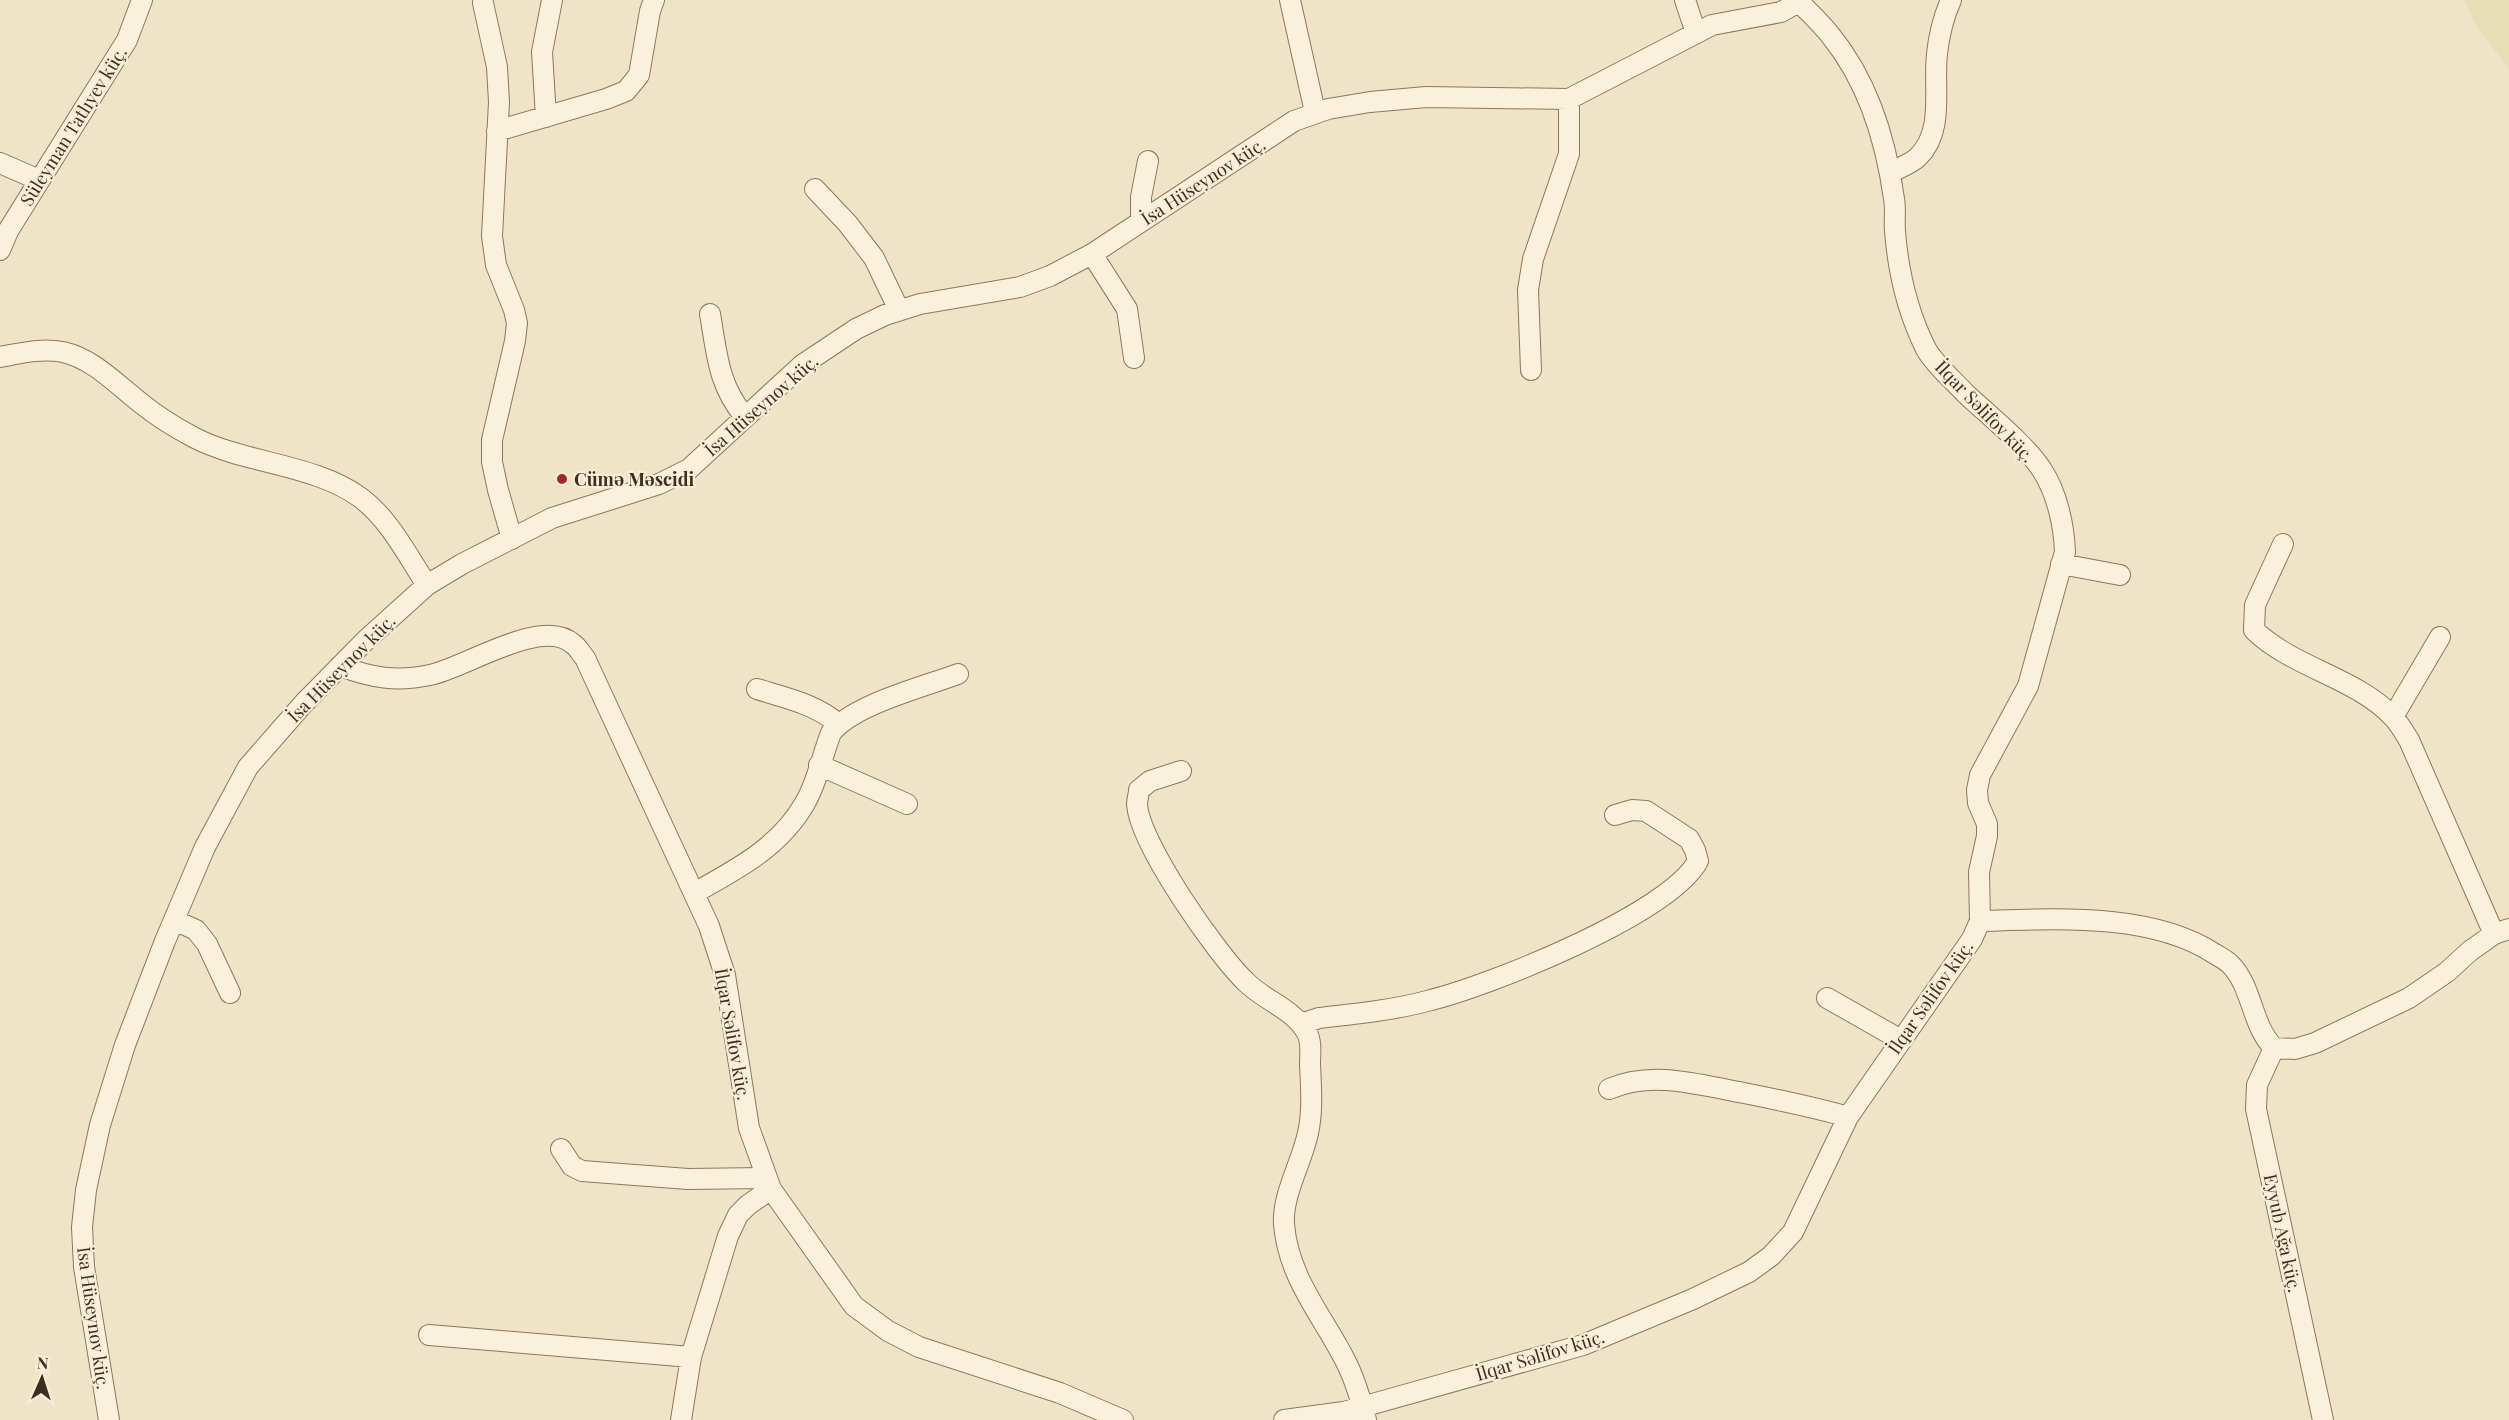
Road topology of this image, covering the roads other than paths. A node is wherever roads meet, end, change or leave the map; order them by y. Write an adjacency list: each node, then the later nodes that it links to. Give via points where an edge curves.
1 (142, 0): 17 (street, Süleyman Tatlıyev küç., via 127,40)
2 (552, 0): 12 (street, via 542,52)
3 (654, 0): 12 (street, via 639,75 626,91)
4 (1290, 0): 11 (street)
5 (1685, 0): 9 (street)
6 (1951, 0): 16 (street, via 1942,20 1936,56 1936,106 1931,137 1918,158)
7 (1801, 1): 9 (street, İsa Hüseynov küç., via 1781,12 1712,25); 16 (street, İlqar Səlifov küç., via 1854,70 1873,109)
8 (483, 3): 13 (street, via 500,102)
9 (1696, 33): 10 (street, İsa Hüseynov küç.)
10 (1569, 99): 11 (street, İsa Hüseynov küç., via 1426,97); 26 (street, via 1569,154 1533,259 1528,290)
11 (1315, 112): 19 (street, İsa Hüseynov küç., via 1294,121)
12 (546, 117): 13 (street)
13 (497, 131): 28 (street, via 492,236 496,265 517,323 492,440 492,462)
14 (1148, 162): 19 (street)
15 (0, 163): 17 (street)
16 (1890, 173): 30 (street, İlqar Səlifov küç., via 1900,271 1927,350 2042,469 2054,494 2064,533)
17 (39, 180): 20 (street, Süleyman Tatlıyev küç.)
18 (815, 189): 22 (street, via 874,258)
19 (1141, 221): 21 (street, İsa Hüseynov küç.)
20 (0, 250)
21 (1092, 254): 22 (street, İsa Hüseynov küç., via 1020,287 950,297); 25 (street, via 1127,309)
22 (899, 310): 27 (street, İsa Hüseynov küç., via 856,329 825,349)
23 (710, 314): 27 (street, via 720,377)
24 (0, 357): 32 (street, via 35,350 64,352 93,364 162,420 197,439 333,482 361,498 385,522)
25 (1134, 358)
26 (1531, 370)
27 (745, 417): 28 (street, İsa Hüseynov küç., via 689,469 659,484 552,518)
28 (512, 538): 32 (street, İsa Hüseynov küç.)
29 (2283, 544): 37 (street, via 2255,605 2254,630 2269,645 2372,699)
30 (2061, 564): 31 (street); 45 (street, İlqar Səlifov küç., via 2028,686 1980,775 1978,803 1987,830 1980,872)
31 (2120, 575)
32 (427, 585): 34 (street, İsa Hüseynov küç.)
33 (2440, 637): 37 (street)
34 (340, 666): 43 (street, İlqar Səlifov küç., via 369,677 431,675 529,638 551,636 573,643 585,658); 44 (street, İsa Hüseynov küç., via 248,767 205,847)
35 (958, 674): 38 (street, via 864,709)
36 (757, 689): 38 (street, via 805,705)
37 (2393, 717): 46 (street, via 2409,740)
38 (838, 724): 39 (street)
39 (819, 765): 41 (street); 43 (street, via 805,803 779,837 744,866)
40 (1181, 771): 49 (street, via 1150,781 1139,790 1137,804 1146,832 1168,876 1222,955 1245,982)
41 (907, 804)
42 (1616, 815): 49 (street, via 1646,811 1689,839 1698,861 1691,873 1639,912 1537,963 1473,988 1430,1001)
43 (694, 893): 55 (street, İlqar Səlifov küç., via 725,975 749,1128)
44 (174, 920): 47 (street, via 196,930 207,944); 59 (street, İsa Hüseynov küç., via 125,1045 100,1125 86,1190 82,1227 84,1267)
45 (1980, 921): 50 (street, İlqar Səlifov küç.); 51 (street, via 2054,919 2125,924 2164,930 2203,946 2231,964 2244,985 2265,1040)
46 (2502, 932): 51 (street, via 2409,998 2315,1043 2295,1049)
47 (230, 993)
48 (1827, 998): 50 (street)
49 (1301, 1024): 58 (street, via 1309,1037 1310,1120 1286,1200 1284,1224 1301,1287 1344,1359)
50 (1901, 1040): 53 (street, İlqar Səlifov küç.)
51 (2274, 1048): 63 (street, Eyyub Ağa küç., via 2257,1085 2256,1109)
52 (1609, 1089): 53 (street, via 1625,1082 1671,1079)
53 (1848, 1116): 58 (street, İlqar Səlifov küç., via 1793,1232 1749,1272 1583,1345)
54 (561, 1149): 55 (street, via 572,1166 582,1171)
55 (768, 1184): 57 (street, via 738,1215 728,1236); 61 (street, İlqar Səlifov küç., via 854,1306 888,1331 919,1347 1051,1389)
56 (429, 1335): 57 (street)
57 (691, 1358): 60 (street)
58 (1364, 1413): 62 (street, İlqar Səlifov küç.)
59 (109, 1420)
60 (681, 1420)
61 (1123, 1420)
62 (1284, 1420)
63 (2324, 1420)

